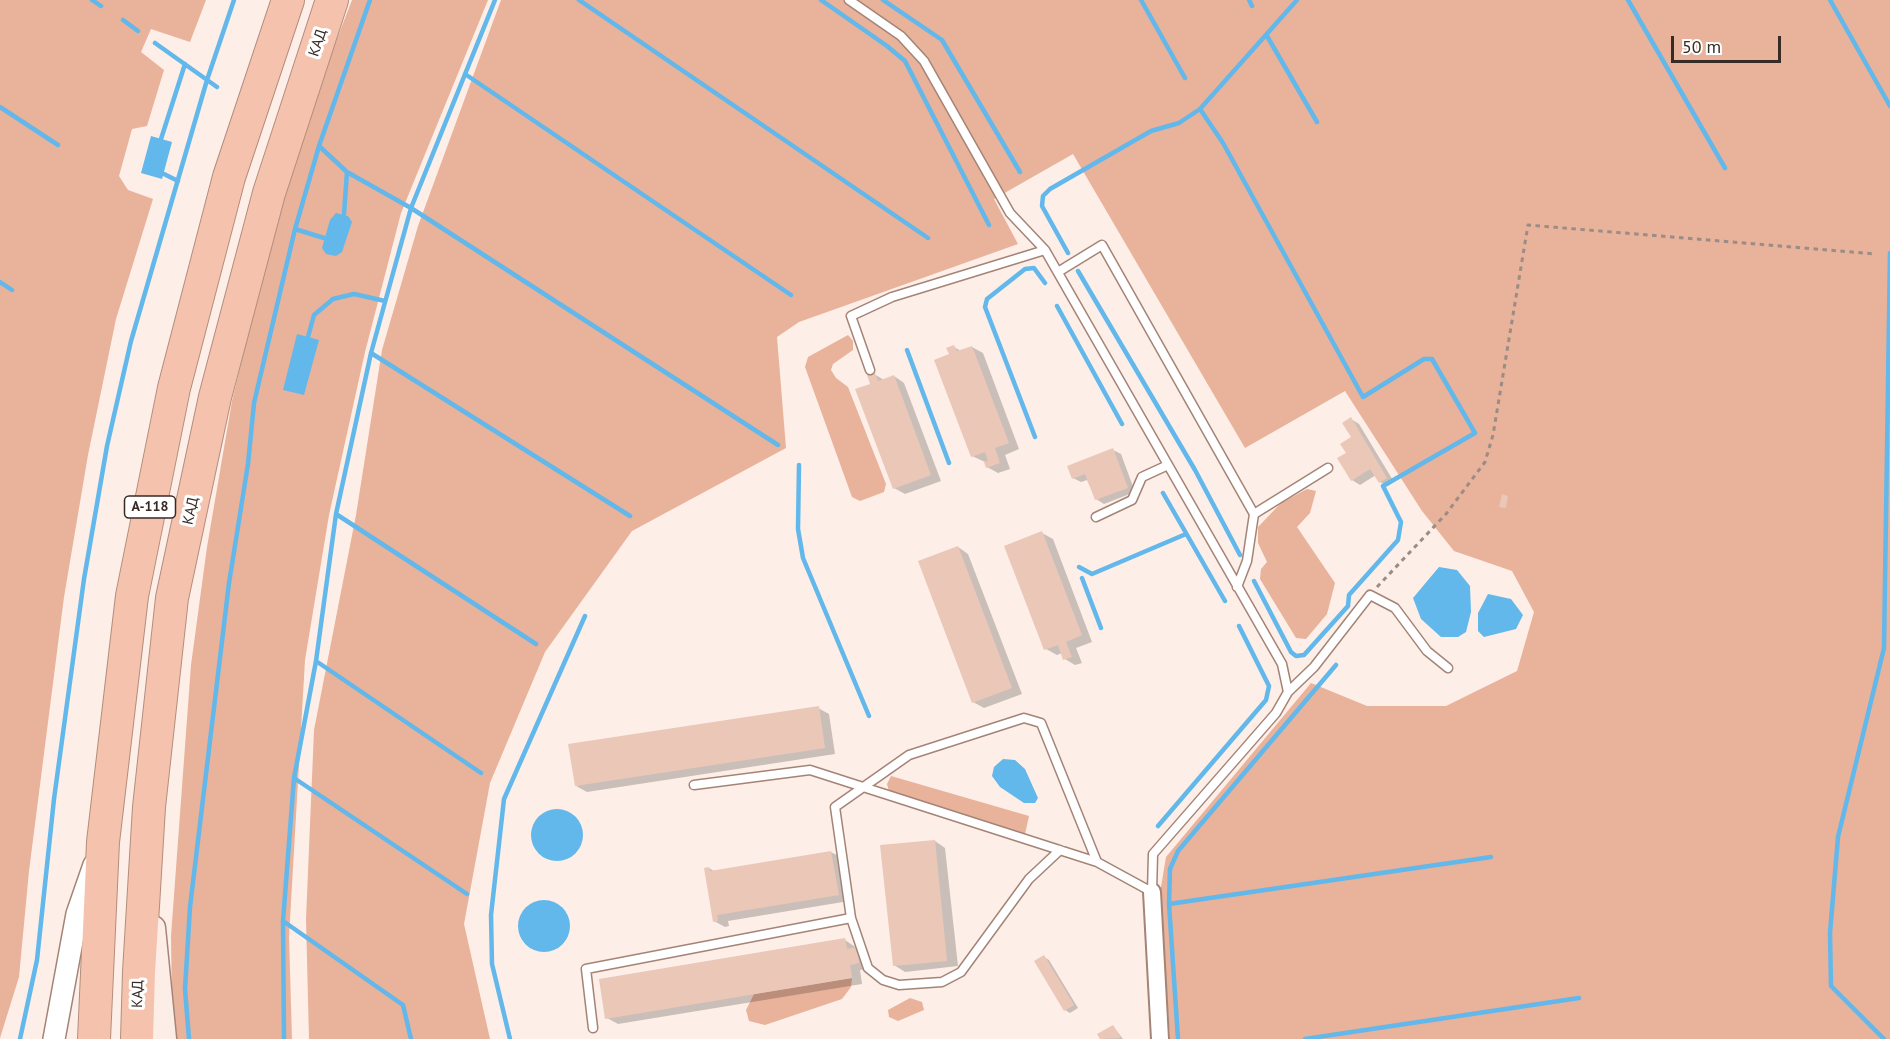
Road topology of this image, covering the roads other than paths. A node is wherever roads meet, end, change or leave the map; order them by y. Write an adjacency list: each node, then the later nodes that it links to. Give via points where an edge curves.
1 (288, 0): 16 (highway, А-118, via 229,177 174,388 132,596)
2 (332, 0): 18 (highway, КАД / А-118, via 269,193 215,397 172,598)
3 (849, 0): 4 (lane, via 901,36 924,61 1010,213)
4 (1045, 250): 5 (lane); 6 (lane, via 892,297 851,315)
5 (1058, 272): 7 (lane); 9 (lane, via 1102,245)
6 (870, 370)
7 (1168, 465): 10 (lane, via 1142,477 1132,500); 11 (lane)
8 (1328, 468): 9 (lane)
9 (1254, 514): 11 (lane, via 1247,561)
10 (1096, 517)
11 (1238, 587): 13 (lane, via 1282,664)
12 (1448, 668): 13 (lane, via 1427,651 1395,608 1370,595 1314,667)
13 (1288, 692): 20 (lane, via 1276,713 1154,854)
14 (694, 785): 15 (lane, via 810,770)
15 (863, 787): 17 (lane); 19 (lane, via 909,755 1024,718 1041,723); 21 (lane, via 835,807)
16 (103, 842): 23 (street, via 77,915); 24 (highway, А-118)
17 (1060, 850): 19 (lane); 21 (lane, via 1029,879 961,972 942,982 899,985 883,980 868,968)
18 (146, 855): 25 (highway, КАД / А-118); 26 (main road)
19 (1097, 862): 20 (lane)
20 (1152, 892): 27 (street)
21 (851, 918): 22 (lane, via 586,969)
22 (593, 1028)
23 (54, 1039)
24 (94, 1039)
25 (137, 1039)
26 (164, 1039)
27 (1160, 1039)

